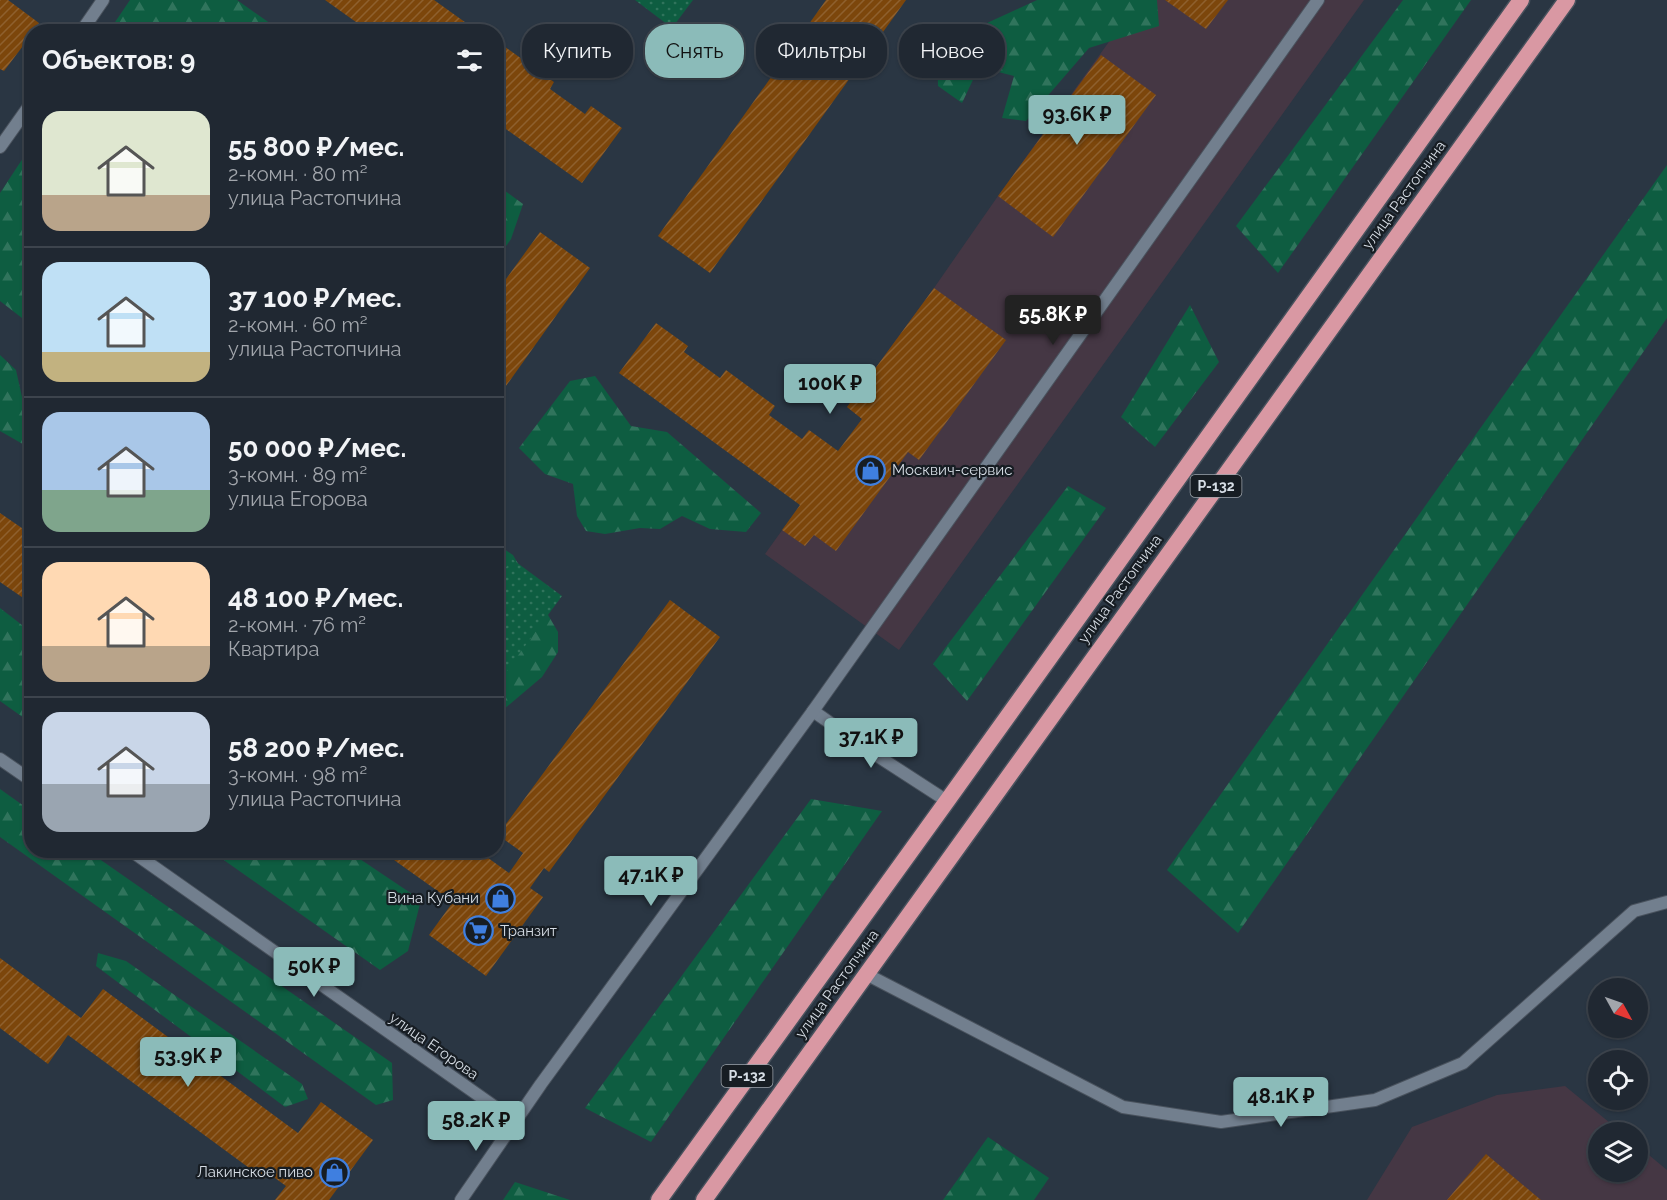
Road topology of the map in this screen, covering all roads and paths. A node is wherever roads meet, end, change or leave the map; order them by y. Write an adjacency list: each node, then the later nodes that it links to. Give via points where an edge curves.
1 (103, 0): 5 (street)
2 (1318, 0): 8 (street)
3 (1521, 0): 11 (highway, улица Растопчина / Р-132)
4 (1567, 0): 14 (highway, улица Растопчина / Р-132)
5 (86, 24)
6 (24, 113): 7 (street)
7 (0, 147)
8 (813, 711): 11 (street); 15 (street)
9 (0, 759): 10 (street)
10 (24, 776)
11 (947, 801): 17 (highway, улица Растопчина / Р-132)
12 (141, 858): 15 (street, улица Егорова)
13 (1667, 902): 14 (street, via 1634,911 1463,1063 1375,1100 1221,1122 1123,1107)
14 (866, 974): 18 (highway, улица Растопчина / Р-132)
15 (515, 1121): 16 (street)
16 (461, 1200)
17 (659, 1200)
18 (704, 1200)

